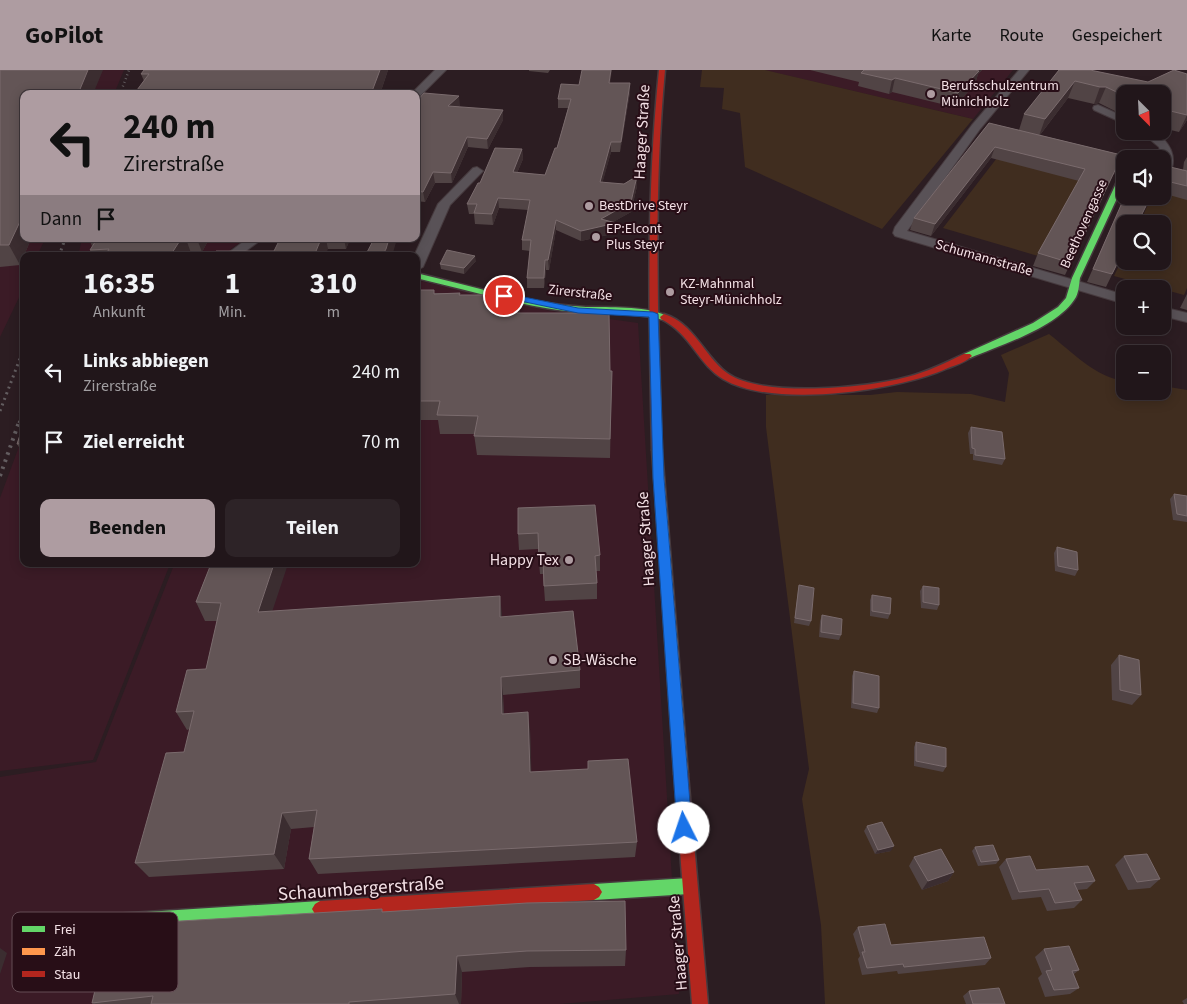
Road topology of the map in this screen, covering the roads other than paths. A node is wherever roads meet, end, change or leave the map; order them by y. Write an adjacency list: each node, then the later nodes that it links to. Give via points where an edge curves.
1 (441, 70): 4 (street)
2 (662, 70): 20 (street, Haager Straße, via 657,112)
3 (1024, 70): 13 (street)
4 (420, 90)
5 (1098, 108): 6 (street)
6 (1116, 117)
7 (1158, 140): 8 (street)
8 (1166, 150)
9 (477, 171): 16 (street, via 444,204)
10 (1171, 174): 11 (street)
11 (1180, 176)
12 (1116, 189): 18 (street, Beethovengasse)
13 (900, 233): 18 (street, Schumannstraße)
14 (251, 242): 15 (street)
15 (237, 252)
16 (420, 258)
17 (420, 276): 20 (street, Zirerstraße, via 539,304 578,310)
18 (1075, 285): 19 (street, Schumannstraße); 20 (street, Beethovengasse, via 1069,302 1046,318 937,370 886,386 766,388 741,384 716,371 677,325)
19 (1116, 297)
20 (653, 314): 23 (street, Haager Straße, via 658,478)
21 (1171, 314): 22 (street)
22 (1187, 318)
23 (689, 886): 24 (street, Schaumbergerstraße); 25 (street, Haager Straße)
24 (178, 918)
25 (700, 1004)

